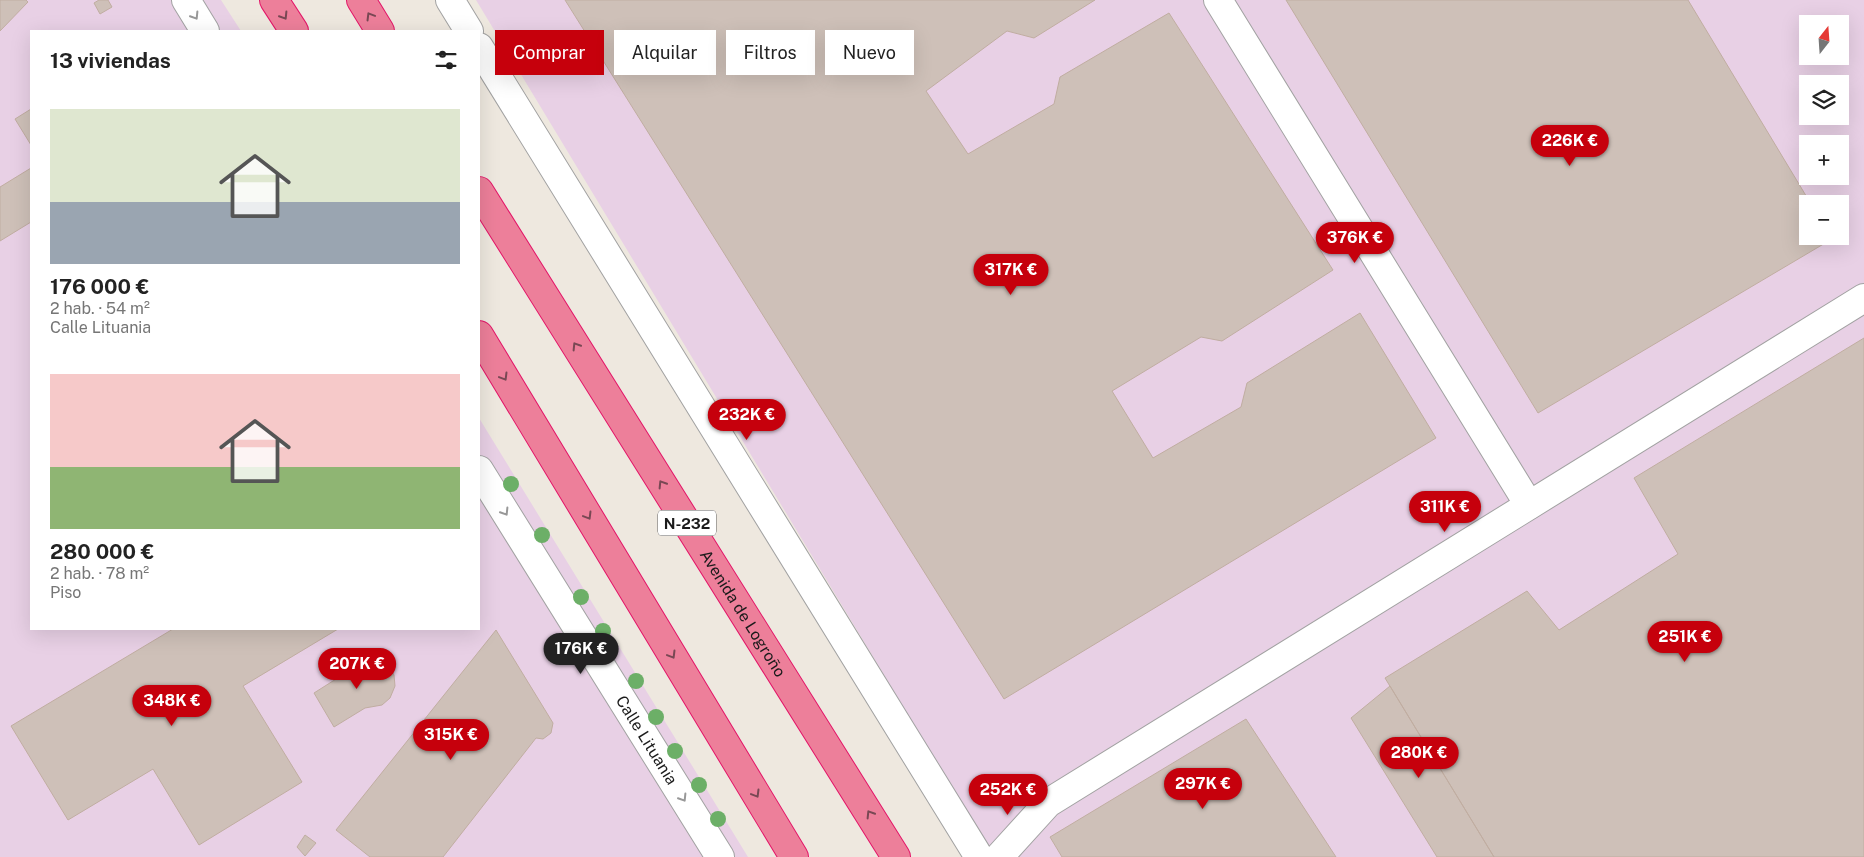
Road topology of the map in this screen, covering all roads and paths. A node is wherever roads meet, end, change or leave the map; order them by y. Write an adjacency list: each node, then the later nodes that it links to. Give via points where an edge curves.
1 (186, 0): 6 (street, one-way to 6)
2 (274, 0): 7 (highway, one-way to 7)
3 (361, 0): 8 (highway, one-way to 3)
4 (450, 0): 9 (street)
5 (1218, 0): 15 (street)
6 (204, 30)
7 (293, 30)
8 (379, 30)
9 (468, 30)
10 (480, 49): 19 (street)
11 (480, 193): 18 (highway, Avenida de Logroño / N-232, one-way to 11)
12 (1864, 298): 15 (street)
13 (480, 337): 17 (highway, one-way to 17)
14 (480, 472): 16 (street, Calle Lituania, one-way to 16)
15 (1529, 506): 20 (street, via 1048,803)
16 (720, 857)
17 (794, 857)
18 (896, 857)
19 (980, 857)
20 (999, 857)

